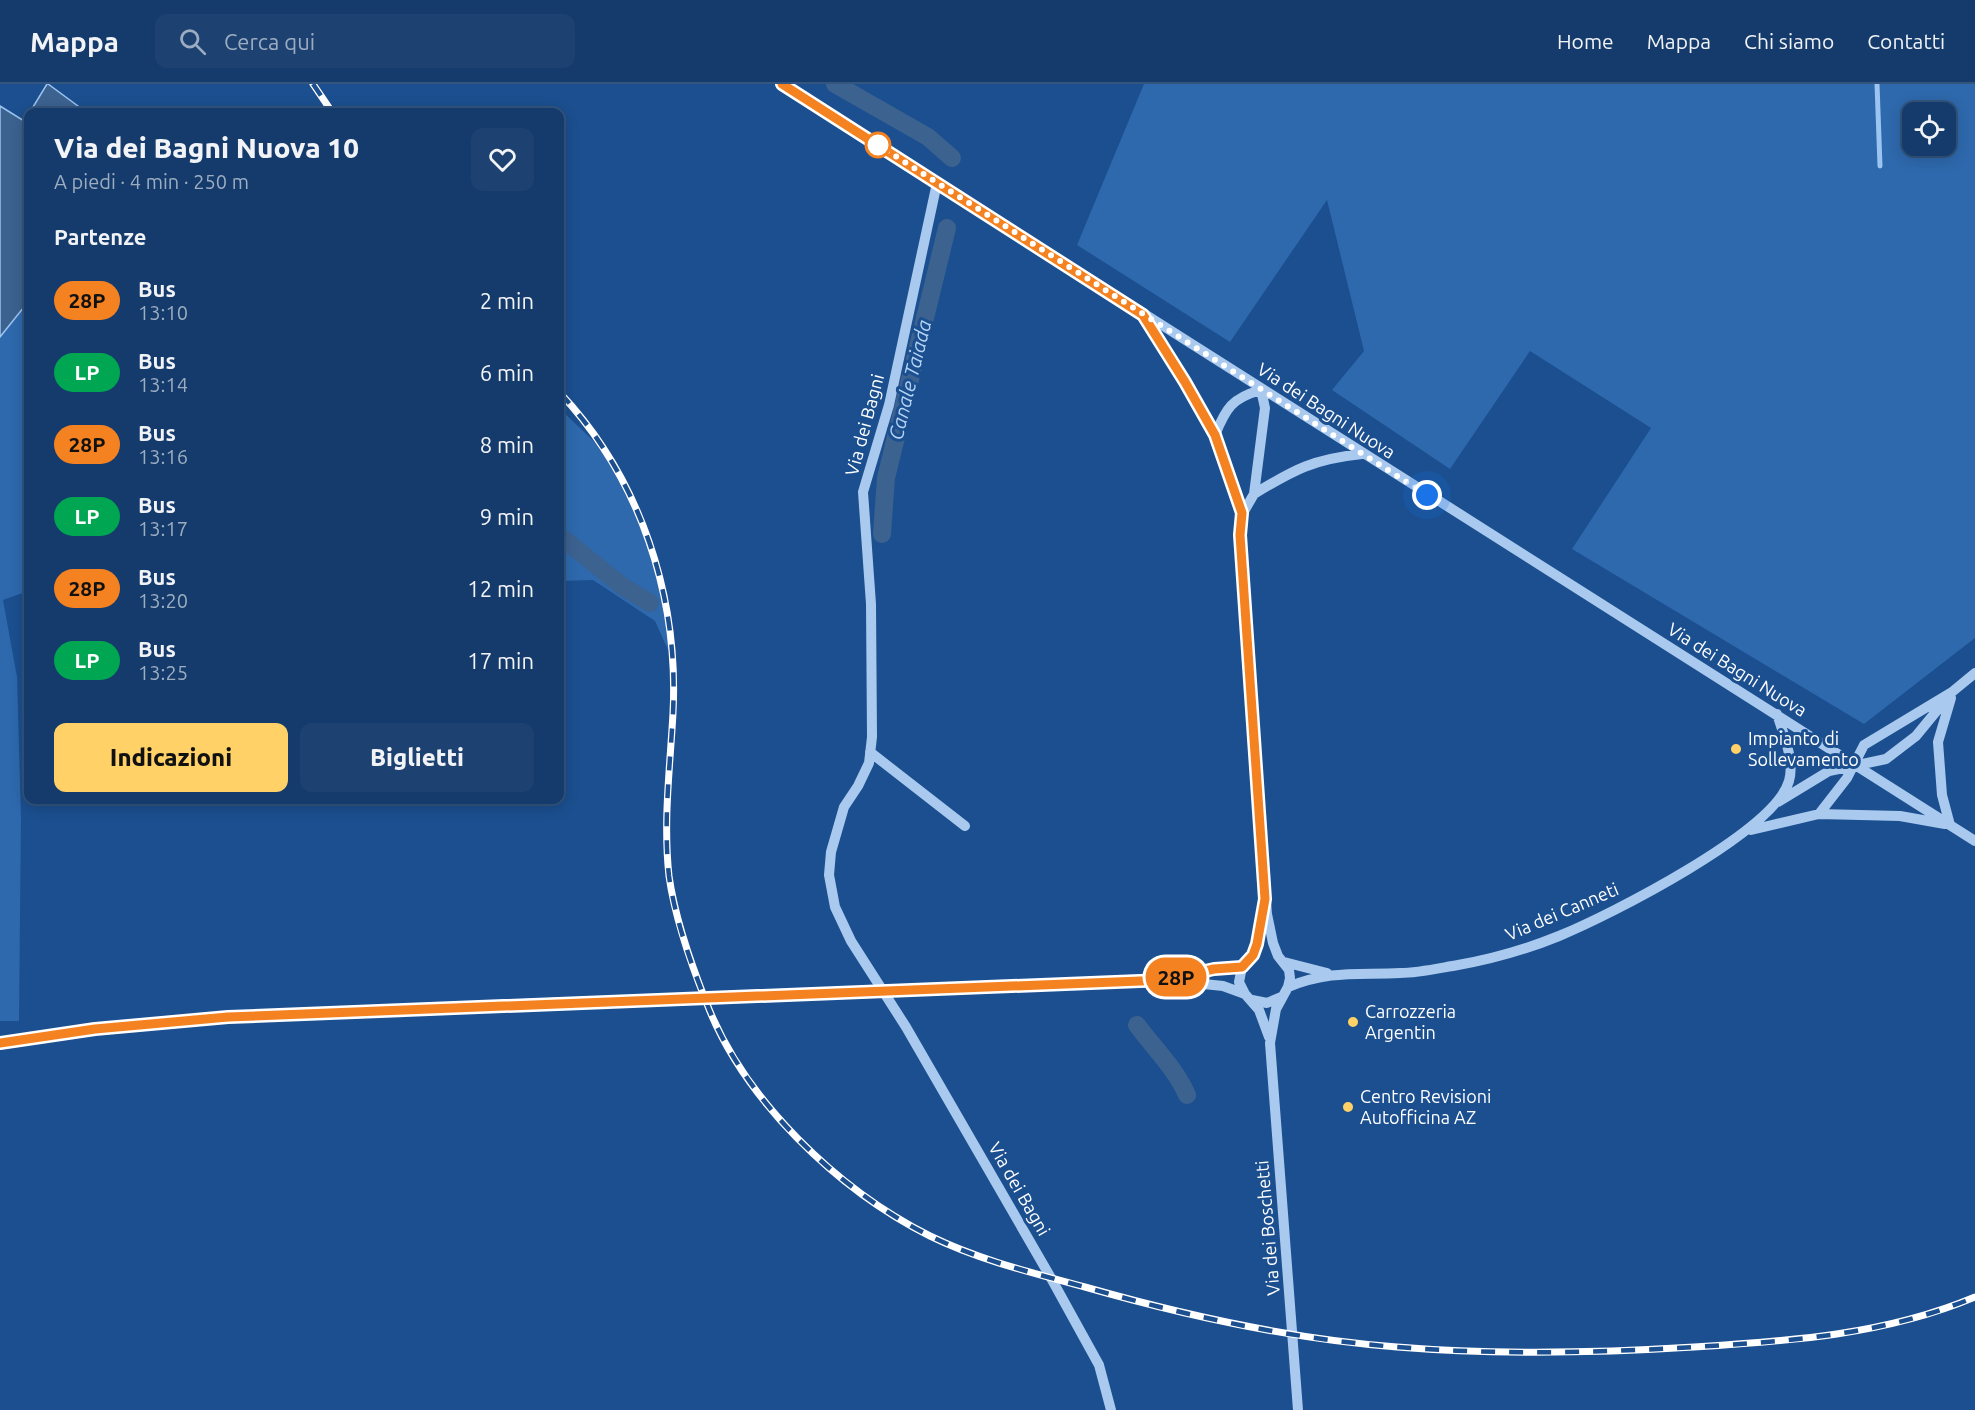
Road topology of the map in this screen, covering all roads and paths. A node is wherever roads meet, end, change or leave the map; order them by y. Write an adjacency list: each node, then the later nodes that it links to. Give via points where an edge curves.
1 (782, 84): 2 (street, Via dei Bagni Nuova)
2 (937, 183): 3 (street, Via dei Bagni Nuova); 12 (street, Via dei Bagni, via 890,405 863,492 871,603)
3 (1143, 315): 4 (street, Via dei Bagni Nuova); 5 (street)
4 (1261, 390): 5 (street, via 1243,395 1229,405); 6 (street, Via dei Bagni Nuova); 7 (street, via 1265,408)
5 (1215, 435): 8 (street)
6 (1362, 454): 7 (street, via 1328,458 1295,468); 11 (street, Via dei Bagni Nuova)
7 (1254, 494): 8 (street)
8 (1242, 513): 20 (street, via 1240,535)
9 (1975, 673): 10 (street)
10 (1952, 692): 13 (street, via 1864,745); 13 (street, Via dei Canneti, via 1916,736 1886,759); 16 (street, via 1938,742 1941,784)
11 (1778, 714): 13 (street, Via dei Bagni Nuova); 14 (street, Via dei Canneti, via 1788,751 1790,780)
12 (869, 757): 17 (street); 27 (street, Via dei Bagni, via 858,786 844,807 831,852 829,875 835,907)
13 (1856, 764): 14 (street, Via dei Canneti, via 1829,771); 15 (street); 16 (street, Via dei Bagni Nuova)
14 (1778, 802): 18 (street, Via dei Canneti)
15 (1819, 814): 16 (street, Via dei Canneti, via 1900,816); 18 (street, Via dei Canneti)
16 (1950, 825): 19 (street, Via dei Bagni Nuova)
17 (965, 826)
18 (1748, 831): 24 (street, Via dei Canneti, via 1645,893 1559,936 1459,965 1400,973)
19 (1975, 841)
20 (1265, 899): 21 (street); 22 (street, via 1269,928)
21 (1253, 955): 22 (street, via 1270,953); 23 (street)
22 (1281, 959): 24 (street, Via dei Canneti, via 1309,970); 26 (street, via 1289,970)
23 (1242, 967): 25 (street); 28 (street, Via dei Boschetti, via 1239,982)
24 (1336, 974): 26 (street, Via dei Canneti)
25 (1165, 980): 27 (street); 28 (street, via 1223,986)
26 (1288, 987): 29 (street, Via dei Boschetti)
27 (883, 992): 30 (street, via 228,1017 95,1029); 32 (street, Via dei Bagni, via 1062,1297 1099,1365)
28 (1249, 997): 29 (street, via 1267,1003); 31 (street, Via dei Boschetti, via 1259,1010)
29 (1281, 997): 31 (street, Via dei Boschetti)
30 (0, 1043)
31 (1270, 1043): 33 (street, Via dei Boschetti)
32 (1111, 1410)
33 (1298, 1410)

